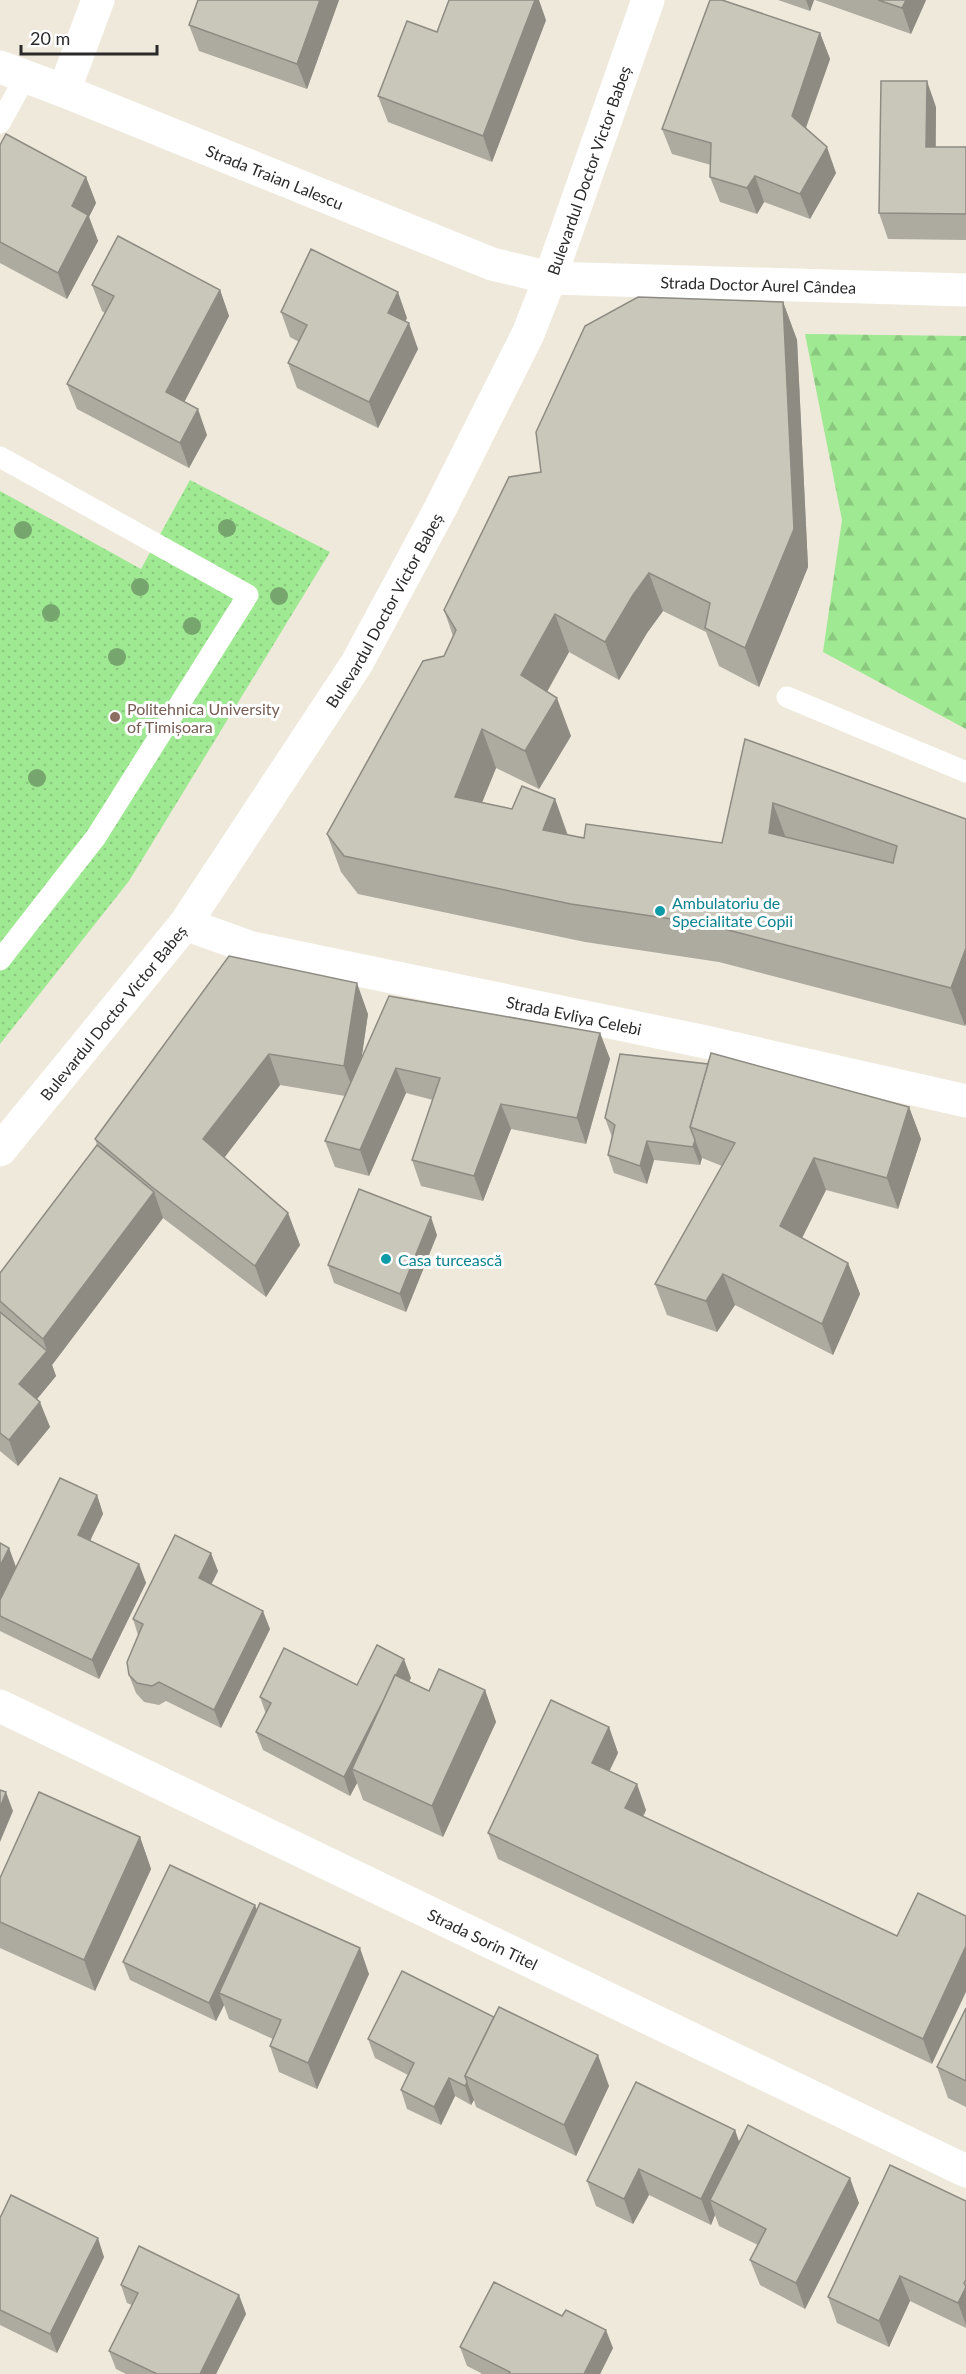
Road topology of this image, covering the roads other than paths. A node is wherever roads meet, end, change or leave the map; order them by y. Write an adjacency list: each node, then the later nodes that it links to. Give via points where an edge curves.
1 (98, 0): 4 (street)
2 (648, 0): 6 (street, Bulevardul Doctor Victor Babeș)
3 (13, 71): 4 (street, Strada Traian Lalescu); 5 (lane)
4 (64, 91): 6 (street, Strada Traian Lalescu, via 492,264)
5 (0, 123)
6 (550, 278): 7 (street, Strada Doctor Aurel Cândea); 11 (street, Bulevardul Doctor Victor Babeș, via 520,350 357,663)
7 (966, 290)
8 (0, 457): 12 (lane, via 248,595 96,837)
9 (787, 697): 10 (lane)
10 (966, 772)
11 (185, 924): 13 (street, Strada Evliya Celebi, via 252,948 701,1041); 14 (street, Bulevardul Doctor Victor Babeș)
12 (0, 960)
13 (966, 1101)
14 (0, 1150)
15 (0, 1706): 16 (street, Strada Sorin Titel)
16 (966, 2171)

